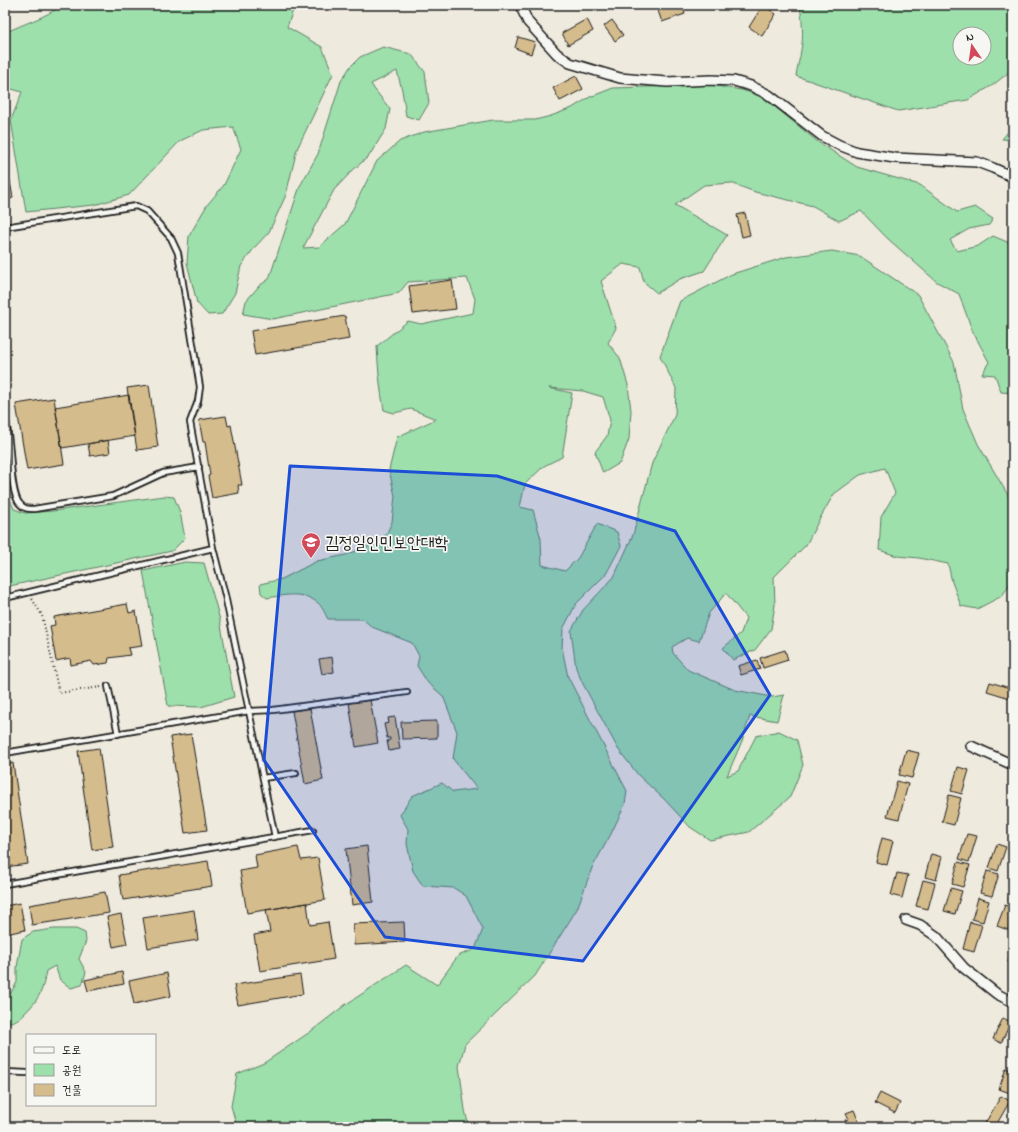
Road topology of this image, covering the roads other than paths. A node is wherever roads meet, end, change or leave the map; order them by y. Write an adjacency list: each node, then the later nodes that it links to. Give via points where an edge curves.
1 (520, 5): 2 (street, via 528,22 557,54 570,63 620,78 667,82 734,81 752,86 769,95 822,136 857,152 895,158 977,162)
2 (1013, 177)
3 (5, 227): 6 (lane, via 136,206 147,211 171,238 178,253 200,387 190,422)
4 (5, 416): 5 (lane)
5 (7, 443): 6 (lane, via 15,492 18,503 24,508 34,509 113,496 163,473)
6 (199, 466): 7 (lane)
7 (213, 548): 8 (lane); 11 (lane)
8 (5, 598)
9 (108, 686): 12 (lane)
10 (407, 692): 11 (lane)
11 (249, 711): 12 (lane); 17 (lane)
12 (118, 734): 14 (lane)
13 (971, 746): 15 (street)
14 (5, 754)
15 (1013, 765)
16 (296, 773): 17 (lane)
17 (263, 778): 19 (lane)
18 (313, 830): 19 (lane)
19 (275, 837): 20 (lane)
20 (5, 884)
21 (906, 920): 22 (street, via 920,925 936,936 964,968 997,994)
22 (1013, 1002)
23 (5, 1072): 24 (lane)
24 (26, 1073)

